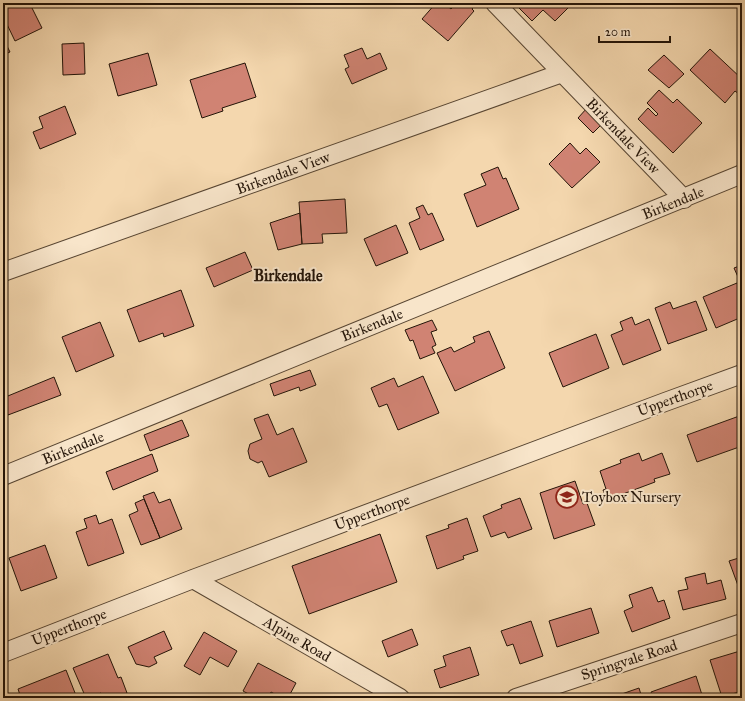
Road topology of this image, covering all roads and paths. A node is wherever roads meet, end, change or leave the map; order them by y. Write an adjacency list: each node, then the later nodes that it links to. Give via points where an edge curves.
1 (495, 3): 2 (street, Birkendale View)
2 (562, 73): 4 (street, Birkendale View); 5 (street, Birkendale View)
3 (742, 174): 4 (street, Birkendale)
4 (684, 199): 7 (street, Birkendale)
5 (3, 272)
6 (742, 374): 8 (street, Upperthorpe)
7 (3, 476)
8 (193, 579): 10 (street, Upperthorpe); 11 (street, Alpine Road)
9 (742, 623): 12 (street, Springvale Road)
10 (3, 653)
11 (400, 698)
12 (516, 698)

